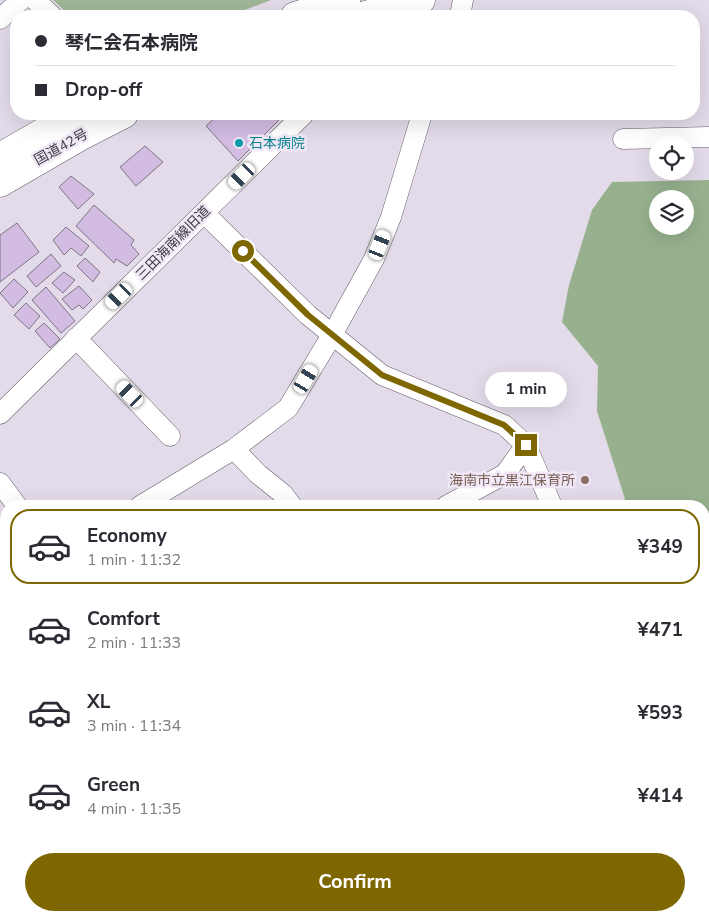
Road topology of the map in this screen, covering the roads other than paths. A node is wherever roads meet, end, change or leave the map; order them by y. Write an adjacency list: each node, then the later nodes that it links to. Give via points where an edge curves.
1 (21, 0): 8 (street)
2 (35, 0): 5 (street)
3 (346, 0): 6 (highway)
4 (422, 0): 7 (highway)
5 (46, 10)
6 (314, 10)
7 (380, 10)
8 (0, 19)
9 (66, 120): 15 (highway, 国道42号)
10 (112, 120): 15 (highway, 国道42号)
11 (298, 120): 16 (street, 三田海南線旧道)
12 (420, 120): 17 (street, via 391,217 374,259)
13 (709, 137): 14 (street)
14 (623, 139)
15 (3, 165)
16 (204, 213): 17 (street); 18 (street, 三田海南線旧道)
17 (332, 335): 21 (street, via 382,375 504,425); 22 (street, via 288,408)
18 (76, 338): 19 (street, 三田海南線旧道); 20 (street)
19 (0, 414)
20 (170, 436)
21 (526, 445): 27 (street, via 505,474); 28 (street)
22 (234, 449): 24 (street); 26 (street)
23 (0, 484): 25 (street)
24 (166, 499)
25 (13, 500)
26 (288, 500)
27 (457, 500)
28 (549, 500)

